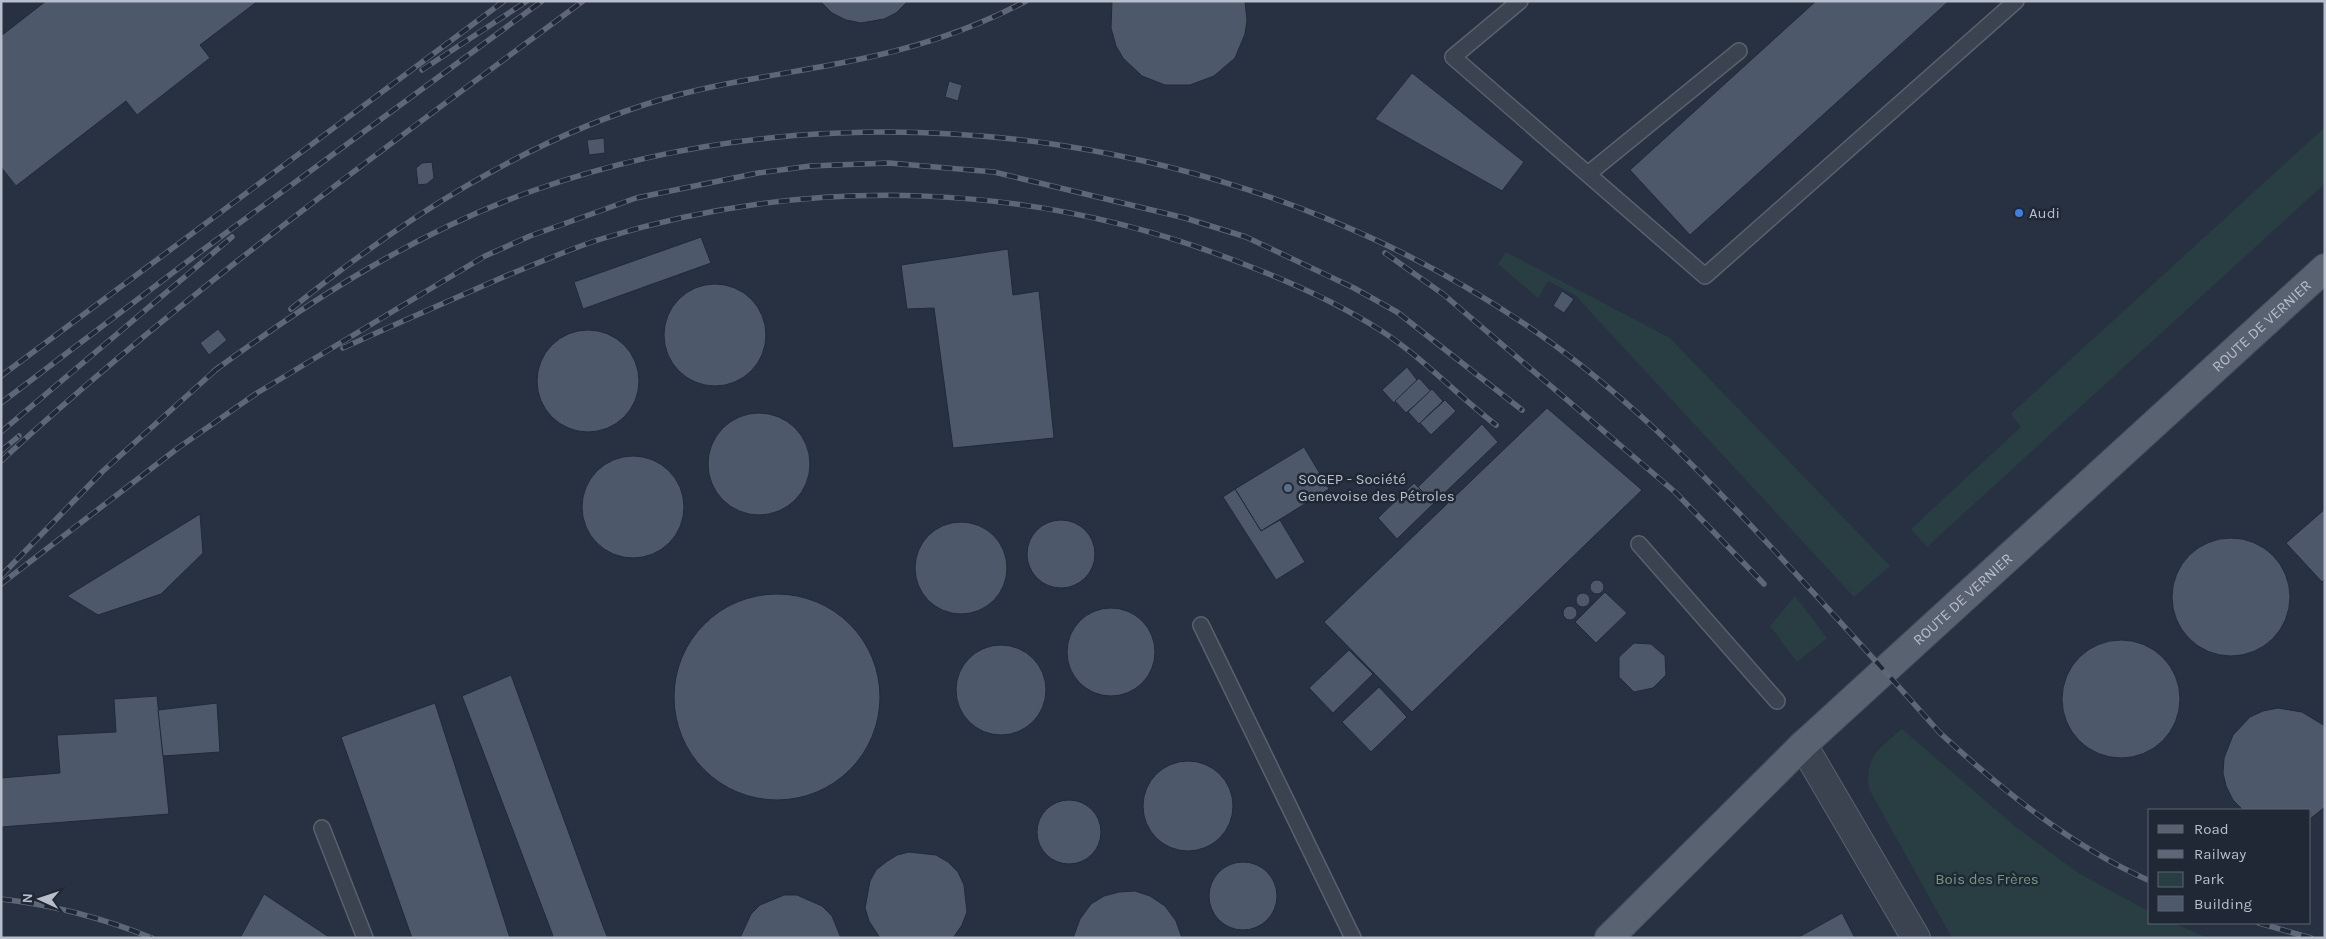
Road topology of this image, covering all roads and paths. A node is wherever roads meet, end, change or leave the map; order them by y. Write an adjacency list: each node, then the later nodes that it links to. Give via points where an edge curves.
1 (1520, 1): 4 (lane, via 1453,57)
2 (2016, 1): 4 (lane, via 1705,276)
3 (1739, 52): 4 (lane)
4 (1588, 174)
5 (2325, 268): 9 (main road, ROUTE DE VERNIER)
6 (1639, 544): 8 (lane)
7 (1201, 625): 12 (lane)
8 (1777, 701)
9 (1803, 745): 13 (main road, ROUTE DE VERNIER); 14 (street)
10 (322, 828): 11 (lane)
11 (365, 938)
12 (1352, 938)
13 (1609, 938)
14 (1916, 938)

